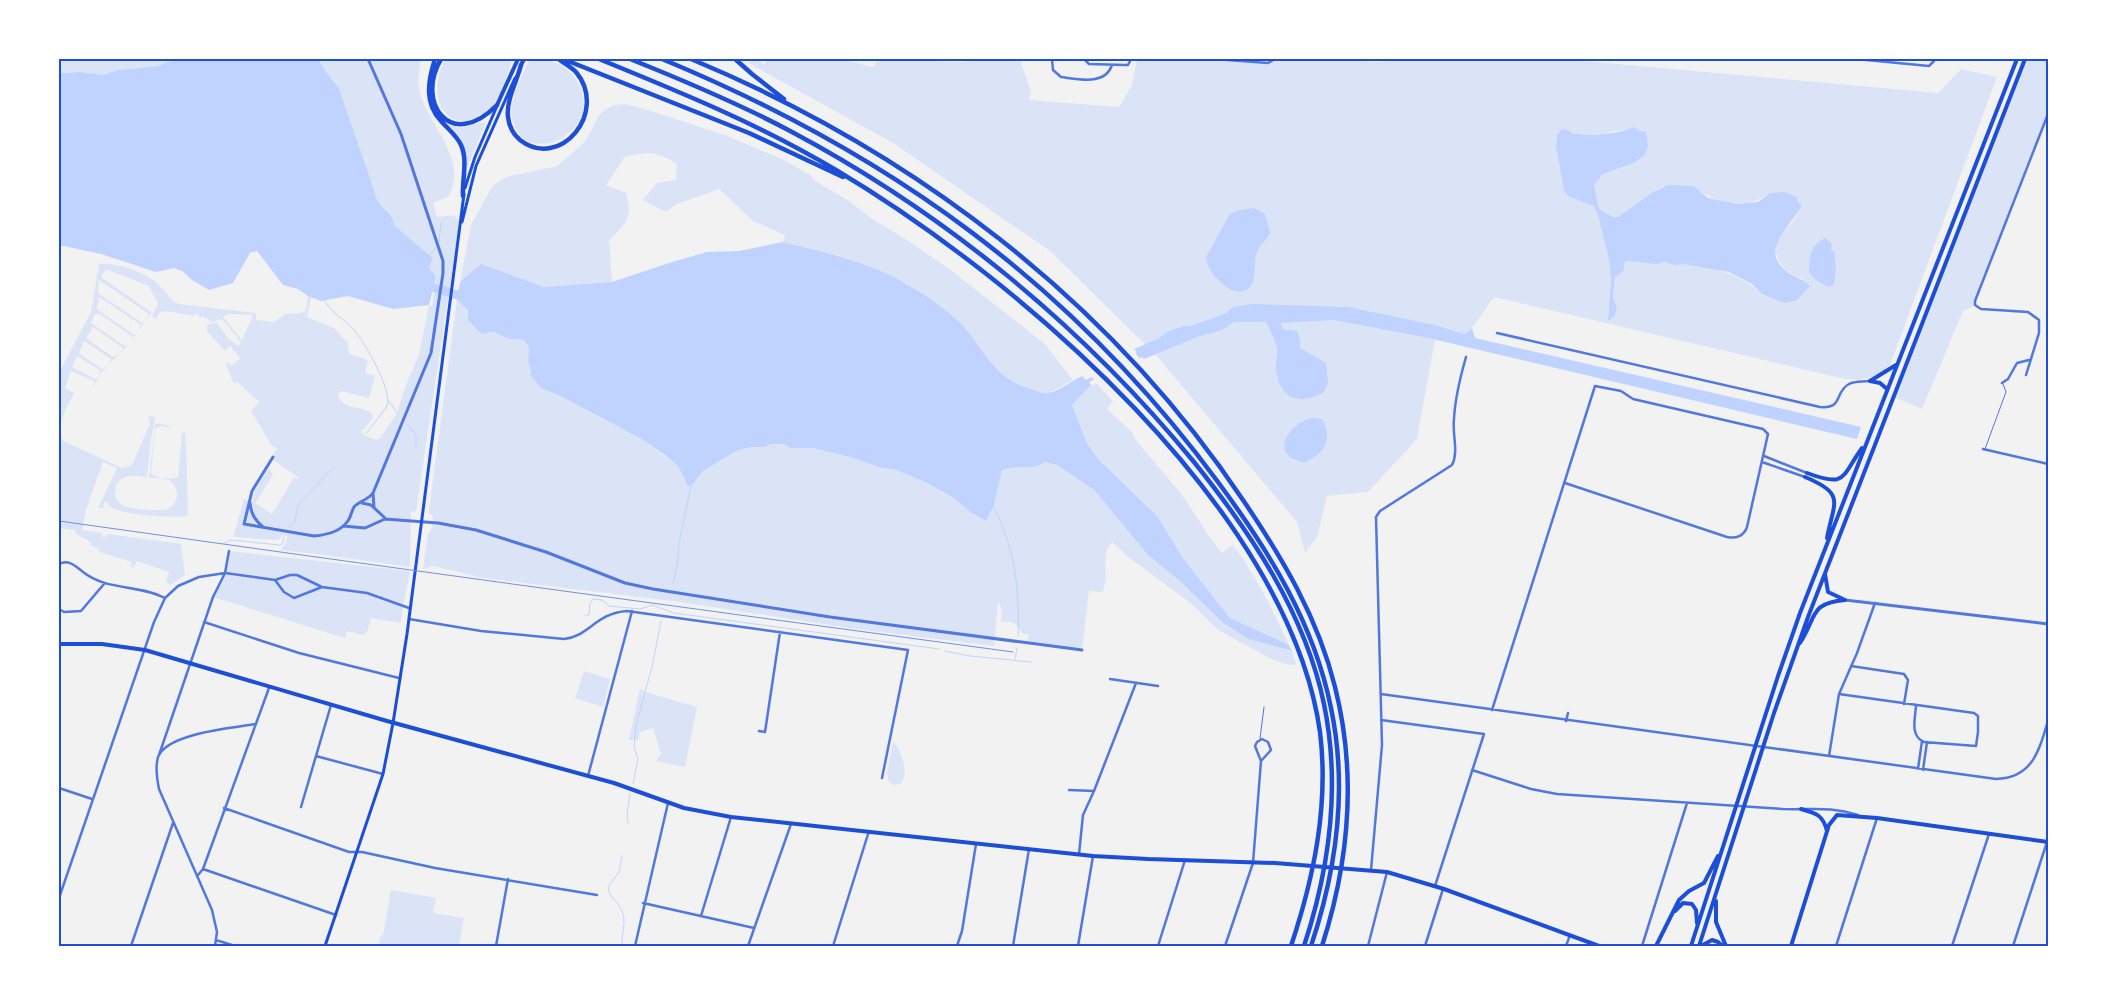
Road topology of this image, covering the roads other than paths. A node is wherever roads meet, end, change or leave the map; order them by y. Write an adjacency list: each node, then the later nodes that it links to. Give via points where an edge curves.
1 (368, 59): 48 (street, via 402,134 442,259 443,273 430,356)
2 (435, 59): 30 (highway, via 429,80 430,100 434,113 462,148)
3 (441, 59): 26 (highway, via 434,73 433,92 436,108 445,119 459,125 471,124)
4 (518, 59): 26 (main road)
5 (524, 59): 23 (main road)
6 (558, 59): 23 (highway, via 578,76 587,94 587,108 583,123 574,136 548,147 526,144 510,127 508,108)
7 (563, 59): 29 (highway, via 749,133)
8 (599, 59): 29 (highway, via 742,120)
9 (630, 59): 173 (highway, via 763,117 882,184 944,226 1045,308 1103,363 1208,481 1267,566 1293,614 1308,648 1328,725 1332,768 1330,832 1324,874)
10 (662, 59): 174 (highway, via 729,87 843,146 906,185 1014,265 1075,319 1133,378 1200,457 1241,513 1273,563 1308,629 1331,705 1340,788 1337,840)
11 (691, 59): 27 (highway)
12 (735, 59): 27 (highway)
13 (1052, 59): 24 (street, via 1053,70 1061,77 1090,80 1103,78)
14 (1084, 59): 24 (street, via 1089,64)
15 (1131, 59): 24 (street, via 1128,64)
16 (1214, 59): 17 (street, via 1268,63)
17 (1275, 59)
18 (1856, 59): 19 (street, via 1929,66)
19 (1934, 59)
20 (2013, 59): 25 (main road)
21 (2017, 59): 25 (main road)
22 (2025, 59): 63 (main road)
23 (521, 65): 31 (main road, via 476,166)
24 (1112, 65)
25 (2012, 74): 35 (main road)
26 (497, 105): 30 (main road, via 472,164)
27 (793, 106): 175 (highway, via 884,157 970,216 1052,282 1144,373 1214,459 1280,558 1319,635 1333,678 1346,756 1347,834)
28 (2048, 114): 34 (street, via 1975,301 1981,308 2028,312 2035,316 2040,323 2040,331)
29 (854, 181): 172 (highway, via 976,265 1033,312 1113,388 1198,482 1260,571 1283,614 1310,684 1322,758 1322,798 1312,873)
30 (463, 196): 31 (main road)
31 (461, 222): 54 (main road)
32 (1497, 332): 37 (street, via 1820,407 1835,404 1849,384)
33 (1466, 357): 88 (street, via 1454,414 1455,457 1452,466 1377,516)
34 (2029, 360): 36 (street); 38 (street, via 2017,364)
35 (1896, 364): 37 (main road); 39 (main road)
36 (2026, 375)
37 (1870, 381): 39 (main road)
38 (2002, 383): 41 (lane, via 2006,392)
39 (1887, 389): 40 (main road)
40 (1865, 443): 46 (main road, via 1848,472 1839,479 1826,480); 59 (main road)
41 (1984, 449): 45 (street)
42 (1764, 456): 44 (street); 46 (street); 47 (street, via 1768,436 1765,430 1633,399 1621,391 1595,386)
43 (273, 457): 49 (street)
44 (1762, 462): 46 (street); 47 (street, via 1747,527 1744,534 1734,538)
45 (2048, 464)
46 (1806, 475): 59 (main road, via 1825,485 1833,496)
47 (1564, 483): 94 (street)
48 (373, 493): 50 (street); 51 (street)
49 (250, 499): 57 (street, via 250,511); 57 (street, via 244,524)
50 (362, 503): 51 (street, via 368,503); 52 (street, via 354,507)
51 (374, 509): 53 (street); 55 (street, via 376,517)
52 (351, 514): 56 (street); 58 (street)
53 (385, 519): 54 (street); 55 (street)
54 (421, 522): 70 (main road); 80 (street, via 492,534 625,583 653,589 830,617)
55 (373, 524): 58 (street)
56 (343, 526): 57 (street, via 314,536); 58 (street)
57 (263, 527)
58 (359, 527)
59 (1826, 546): 134 (main road, via 1789,644)
60 (229, 551): 62 (street)
61 (59, 564): 65 (street, via 70,562)
62 (225, 573): 64 (street); 67 (street, via 185,582); 74 (street)
63 (1825, 573): 68 (main road, via 1828,592); 78 (main road)
64 (275, 580): 66 (street, via 297,576); 66 (street, via 284,592 294,598)
65 (104, 584): 67 (street, via 144,589); 71 (street, via 81,611 64,612)
66 (322, 587): 70 (street, via 367,593)
67 (165, 598): 79 (street)
68 (1845, 600): 69 (street); 78 (main road, via 1827,602 1818,608)
69 (1874, 603): 75 (street); 82 (street)
70 (410, 608): 73 (main road)
71 (59, 609)
72 (632, 611): 73 (street, via 607,615 575,636 564,639 481,631); 76 (street); 113 (street)
73 (409, 619): 83 (main road)
74 (204, 622): 81 (street); 83 (street, via 299,653)
75 (2048, 624)
76 (780, 632): 101 (street, via 765,732); 114 (street, via 908,650)
77 (59, 644): 79 (main road, via 117,645)
78 (1796, 649): 148 (main road)
79 (145, 650): 81 (main road); 118 (street)
80 (1082, 650)
81 (190, 664): 87 (main road); 105 (street)
82 (1851, 666): 89 (street); 90 (street, via 1904,674 1908,680)
83 (399, 678): 99 (main road)
84 (1110, 679): 85 (street)
85 (1136, 683): 86 (street); 117 (street)
86 (1158, 686)
87 (269, 688): 91 (main road); 100 (street)
88 (1381, 694): 94 (street); 96 (street)
89 (1839, 694): 90 (street); 107 (street)
90 (1904, 704): 92 (street)
91 (331, 705): 99 (main road); 106 (street)
92 (1916, 706): 103 (street, via 1914,733); 104 (street, via 1978,716 1974,747)
93 (1264, 707): 102 (lane)
94 (1492, 710): 97 (street)
95 (1568, 713): 97 (street)
96 (1381, 720): 110 (street, via 1484,734); 142 (street, via 1382,752)
97 (1566, 721): 107 (street)
98 (2048, 721): 111 (street, via 2032,762 2012,777 1996,779)
99 (393, 723): 112 (main road); 113 (main road)
100 (256, 724): 105 (street, via 184,738); 122 (street)
101 (759, 731)
102 (1260, 740): 108 (street, via 1255,746); 108 (street, via 1266,740 1271,747 1270,753)
103 (1922, 741): 104 (street); 109 (street)
104 (1927, 742): 111 (street)
105 (159, 755): 127 (street, via 156,768 159,788)
106 (316, 756): 112 (street); 121 (street)
107 (1829, 756): 109 (street)
108 (1261, 761): 140 (street)
109 (1918, 769): 111 (street)
110 (1472, 770): 120 (street, via 1557,794); 146 (street)
111 (1923, 770)
112 (383, 774): 136 (main road)
113 (588, 776): 119 (main road)
114 (882, 778)
115 (59, 788): 118 (street)
116 (1070, 790): 117 (street)
117 (1094, 792): 137 (street, via 1081,822)
118 (92, 800): 150 (street)
119 (668, 803): 124 (main road); 151 (street)
120 (1687, 803): 123 (street); 180 (street)
121 (301, 807)
122 (224, 808): 136 (street, via 349,852); 141 (street)
123 (1801, 809): 125 (street, via 1841,810); 130 (main road, via 1820,815)
124 (731, 817): 128 (main road); 154 (street)
125 (1864, 817): 126 (main road); 130 (main road, via 1836,815)
126 (1877, 818): 131 (main road); 186 (street)
127 (173, 822): 144 (street); 159 (street)
128 (791, 823): 129 (main road); 156 (street)
129 (870, 830): 132 (main road); 166 (street)
130 (1827, 831): 185 (main road)
131 (1989, 834): 133 (main road); 187 (street)
132 (976, 842): 135 (main road); 167 (street)
133 (2048, 842): 188 (street)
134 (1723, 846): 152 (main road, via 1704,883 1682,896); 155 (main road)
135 (1029, 849): 137 (main road); 168 (street)
136 (357, 852): 145 (street); 153 (main road)
137 (1079, 854): 138 (main road)
138 (1093, 856): 139 (main road); 169 (street)
139 (1184, 860): 140 (main road); 170 (street)
140 (1253, 863): 142 (main road); 171 (street)
141 (203, 870): 144 (street); 153 (street)
142 (1372, 870): 143 (main road)
143 (1387, 872): 146 (main road); 176 (street)
144 (198, 876): 158 (street, via 215,919)
145 (508, 880): 149 (street); 163 (street)
146 (1435, 886): 147 (main road)
147 (1443, 888): 157 (main road); 177 (street)
148 (1716, 893): 183 (main road); 184 (main road, via 1716,922)
149 (597, 895)
150 (59, 898)
151 (643, 903): 154 (street); 164 (street)
152 (1674, 912): 155 (main road, via 1683,903 1692,904 1696,910); 181 (main road)
153 (336, 915): 162 (main road)
154 (700, 916): 156 (street)
155 (1697, 927): 182 (main road)
156 (754, 928): 165 (street)
157 (1570, 935): 178 (street); 179 (main road)
158 (216, 940): 160 (street); 161 (street)
159 (131, 946)
160 (215, 946)
161 (235, 946)
162 (325, 946)
163 (496, 946)
164 (635, 946)
165 (748, 946)
166 (834, 946)
167 (957, 946)
168 (1013, 946)
169 (1078, 946)
170 (1158, 946)
171 (1225, 946)
172 (1291, 946)
173 (1304, 946)
174 (1311, 946)
175 (1322, 946)
176 (1368, 946)
177 (1425, 946)
178 (1566, 946)
179 (1599, 946)
180 (1642, 946)
181 (1656, 946)
182 (1691, 946)
183 (1700, 946): 184 (main road, via 1712,940)
184 (1724, 946)
185 (1791, 946)
186 (1836, 946)
187 (1952, 946)
188 (2013, 946)

